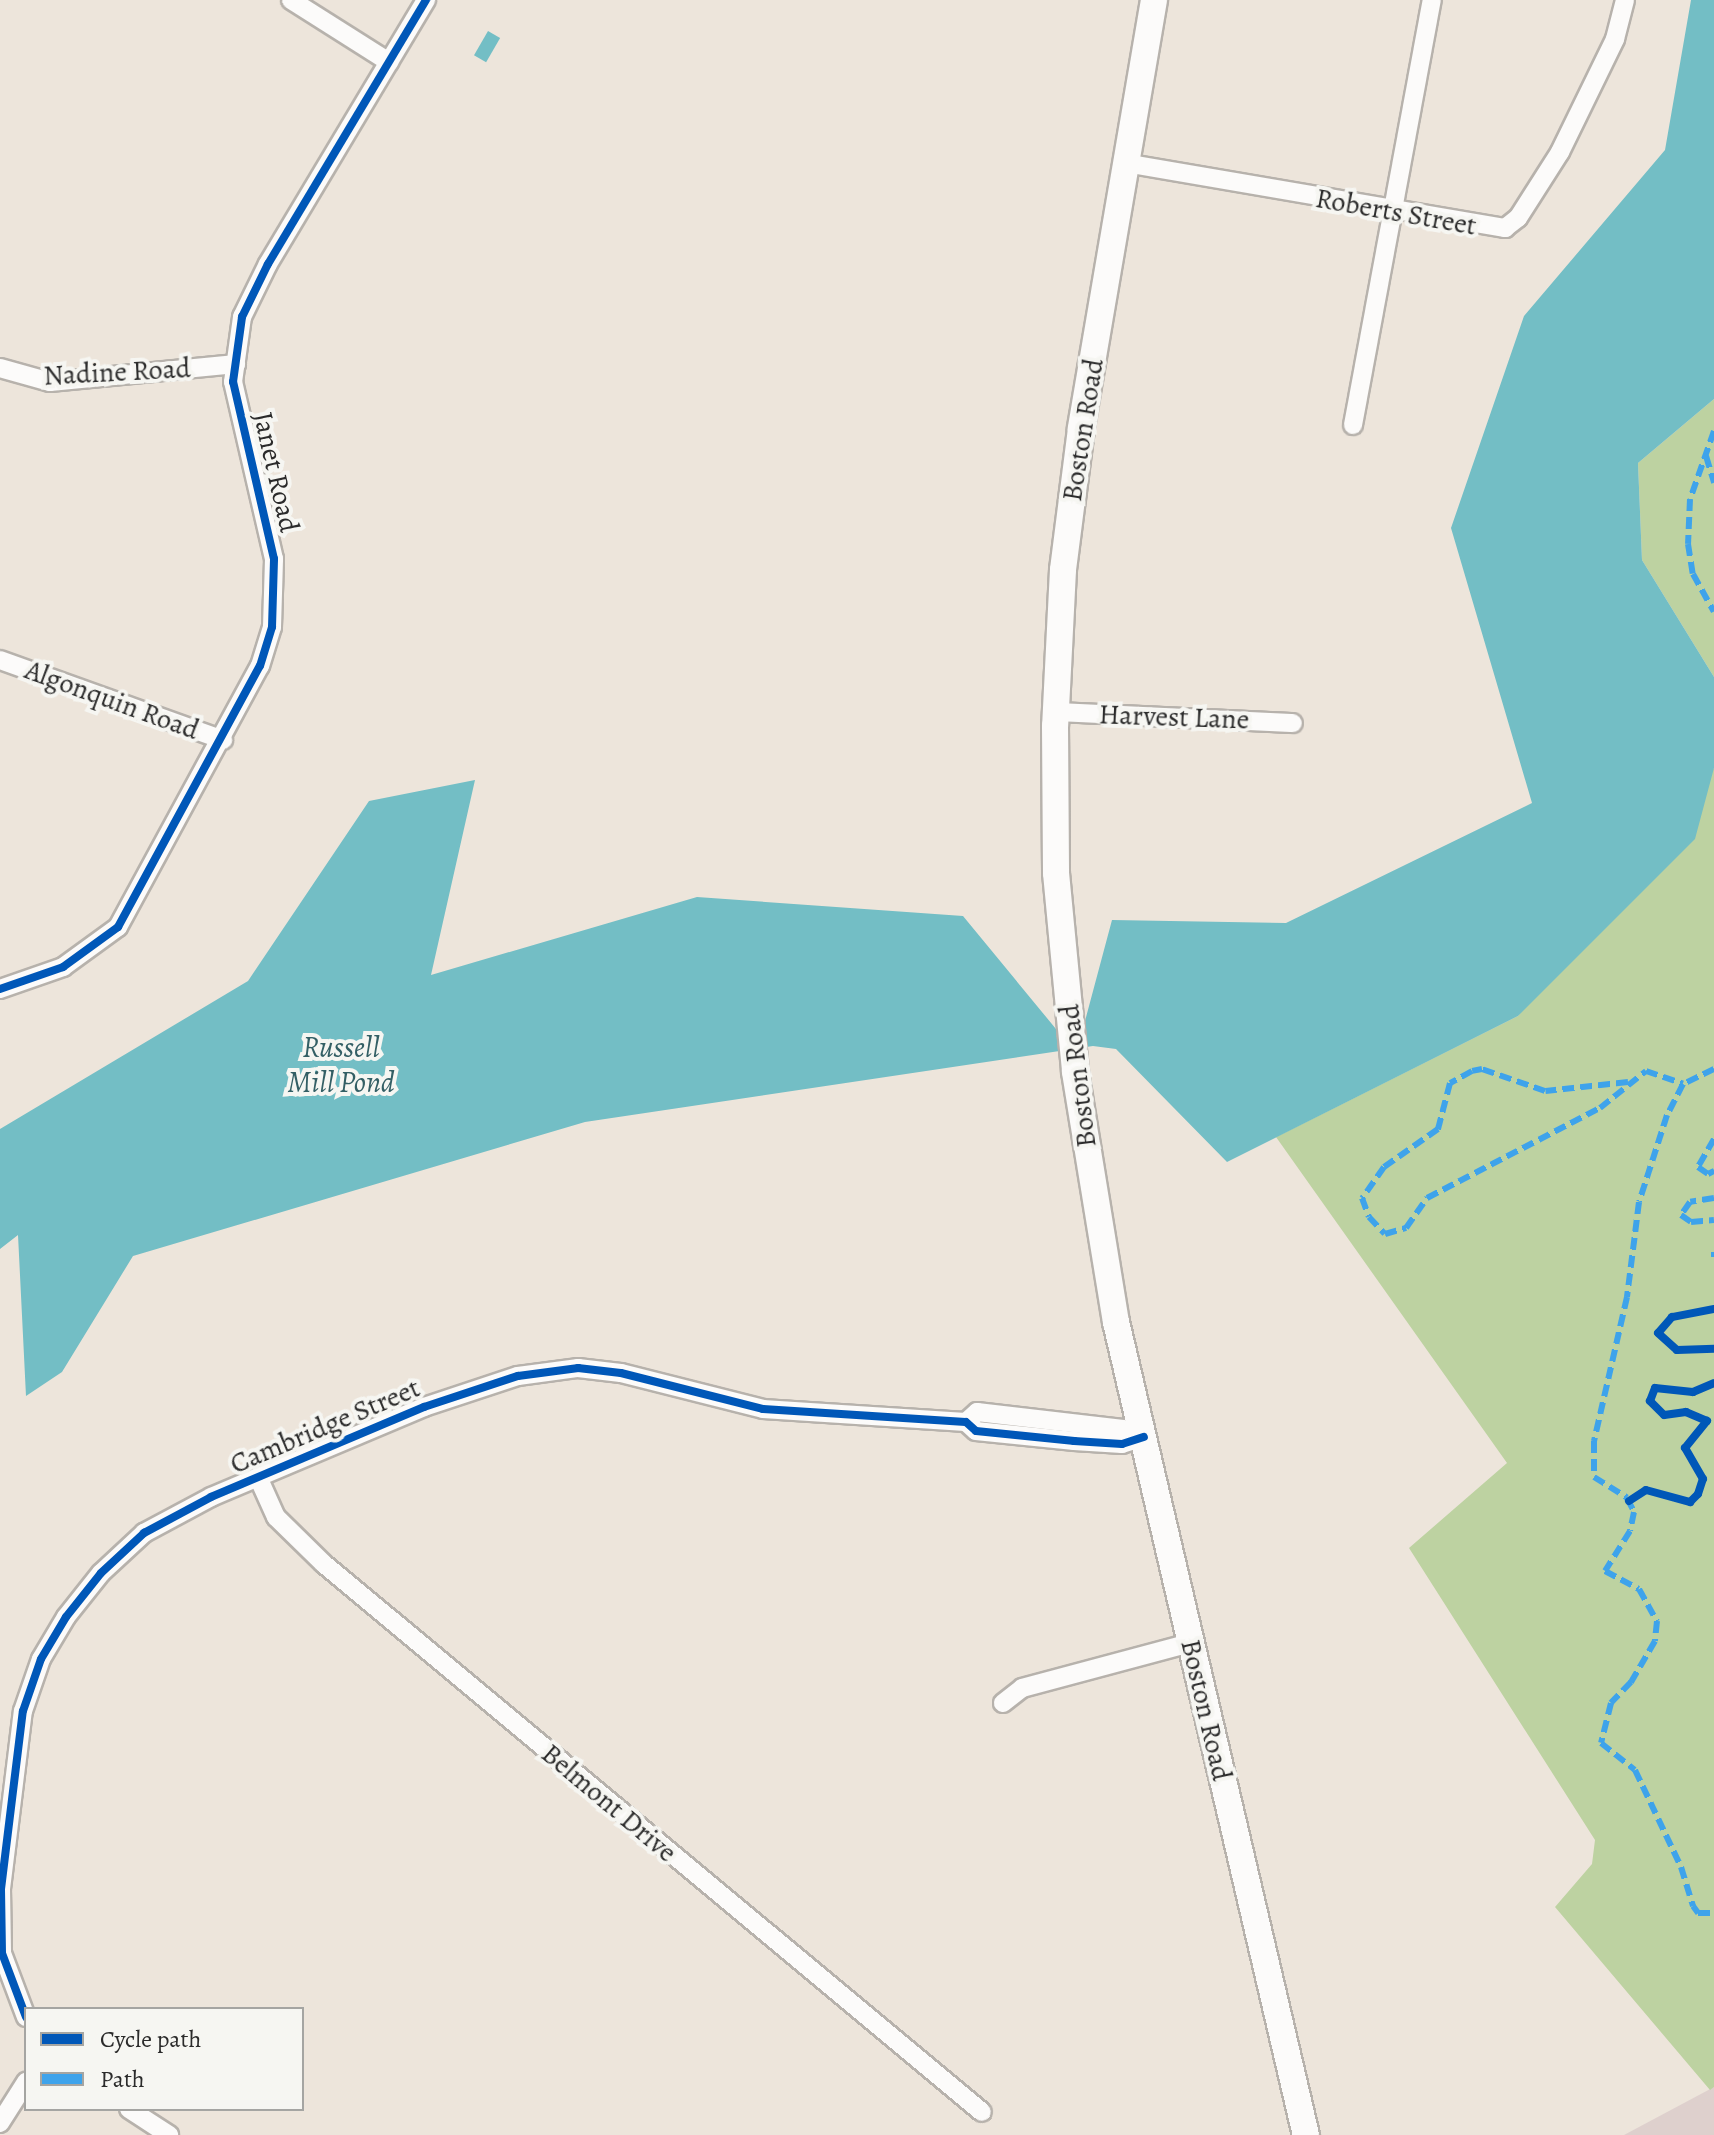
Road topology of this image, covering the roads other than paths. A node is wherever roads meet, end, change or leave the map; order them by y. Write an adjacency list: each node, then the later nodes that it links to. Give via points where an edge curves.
1 (291, 0): 6 (street)
2 (426, 0): 6 (street, Janet Road)
3 (1154, 0): 7 (main road, Boston Road)
4 (1432, 0): 8 (street)
5 (1625, 0): 8 (street, Roberts Street, via 1615,39 1560,152 1518,218 1505,228 1485,229)
6 (389, 62): 9 (street, Janet Road, via 268,264 242,317)
7 (1125, 163): 8 (street, Roberts Street); 13 (main road, Boston Road, via 1074,484)
8 (1395, 212): 11 (street)
9 (236, 364): 10 (street, Nadine Road, via 50,382); 15 (street, Janet Road, via 233,382 274,559 272,627 260,666)
10 (0, 368)
11 (1353, 425)
12 (0, 660): 15 (street, Algonquin Road)
13 (1056, 712): 14 (street, Harvest Lane); 17 (main road, Boston Road, via 1056,873 1073,1050 1094,1199)
14 (1293, 723)
15 (223, 740): 16 (street, Janet Road, via 118,927 63,967)
16 (0, 989)
17 (1144, 1437): 18 (street, Cambridge Street, via 1122,1444 1074,1441 976,1431 966,1422 763,1409 621,1373 578,1368 518,1376 438,1403); 19 (main road, Boston Road)
18 (258, 1477): 21 (street, Cambridge Street, via 144,1533 101,1573 41,1659 23,1711 1,1889 2,1953); 24 (street, Belmont Drive, via 276,1517 324,1564)
19 (1190, 1643): 20 (street, via 1022,1688); 27 (main road, Boston Road)
20 (1003, 1703)
21 (24, 2012)
22 (24, 2085): 25 (street)
23 (132, 2111): 26 (street)
24 (982, 2112)
25 (0, 2123)
26 (169, 2135)
27 (1306, 2135)

